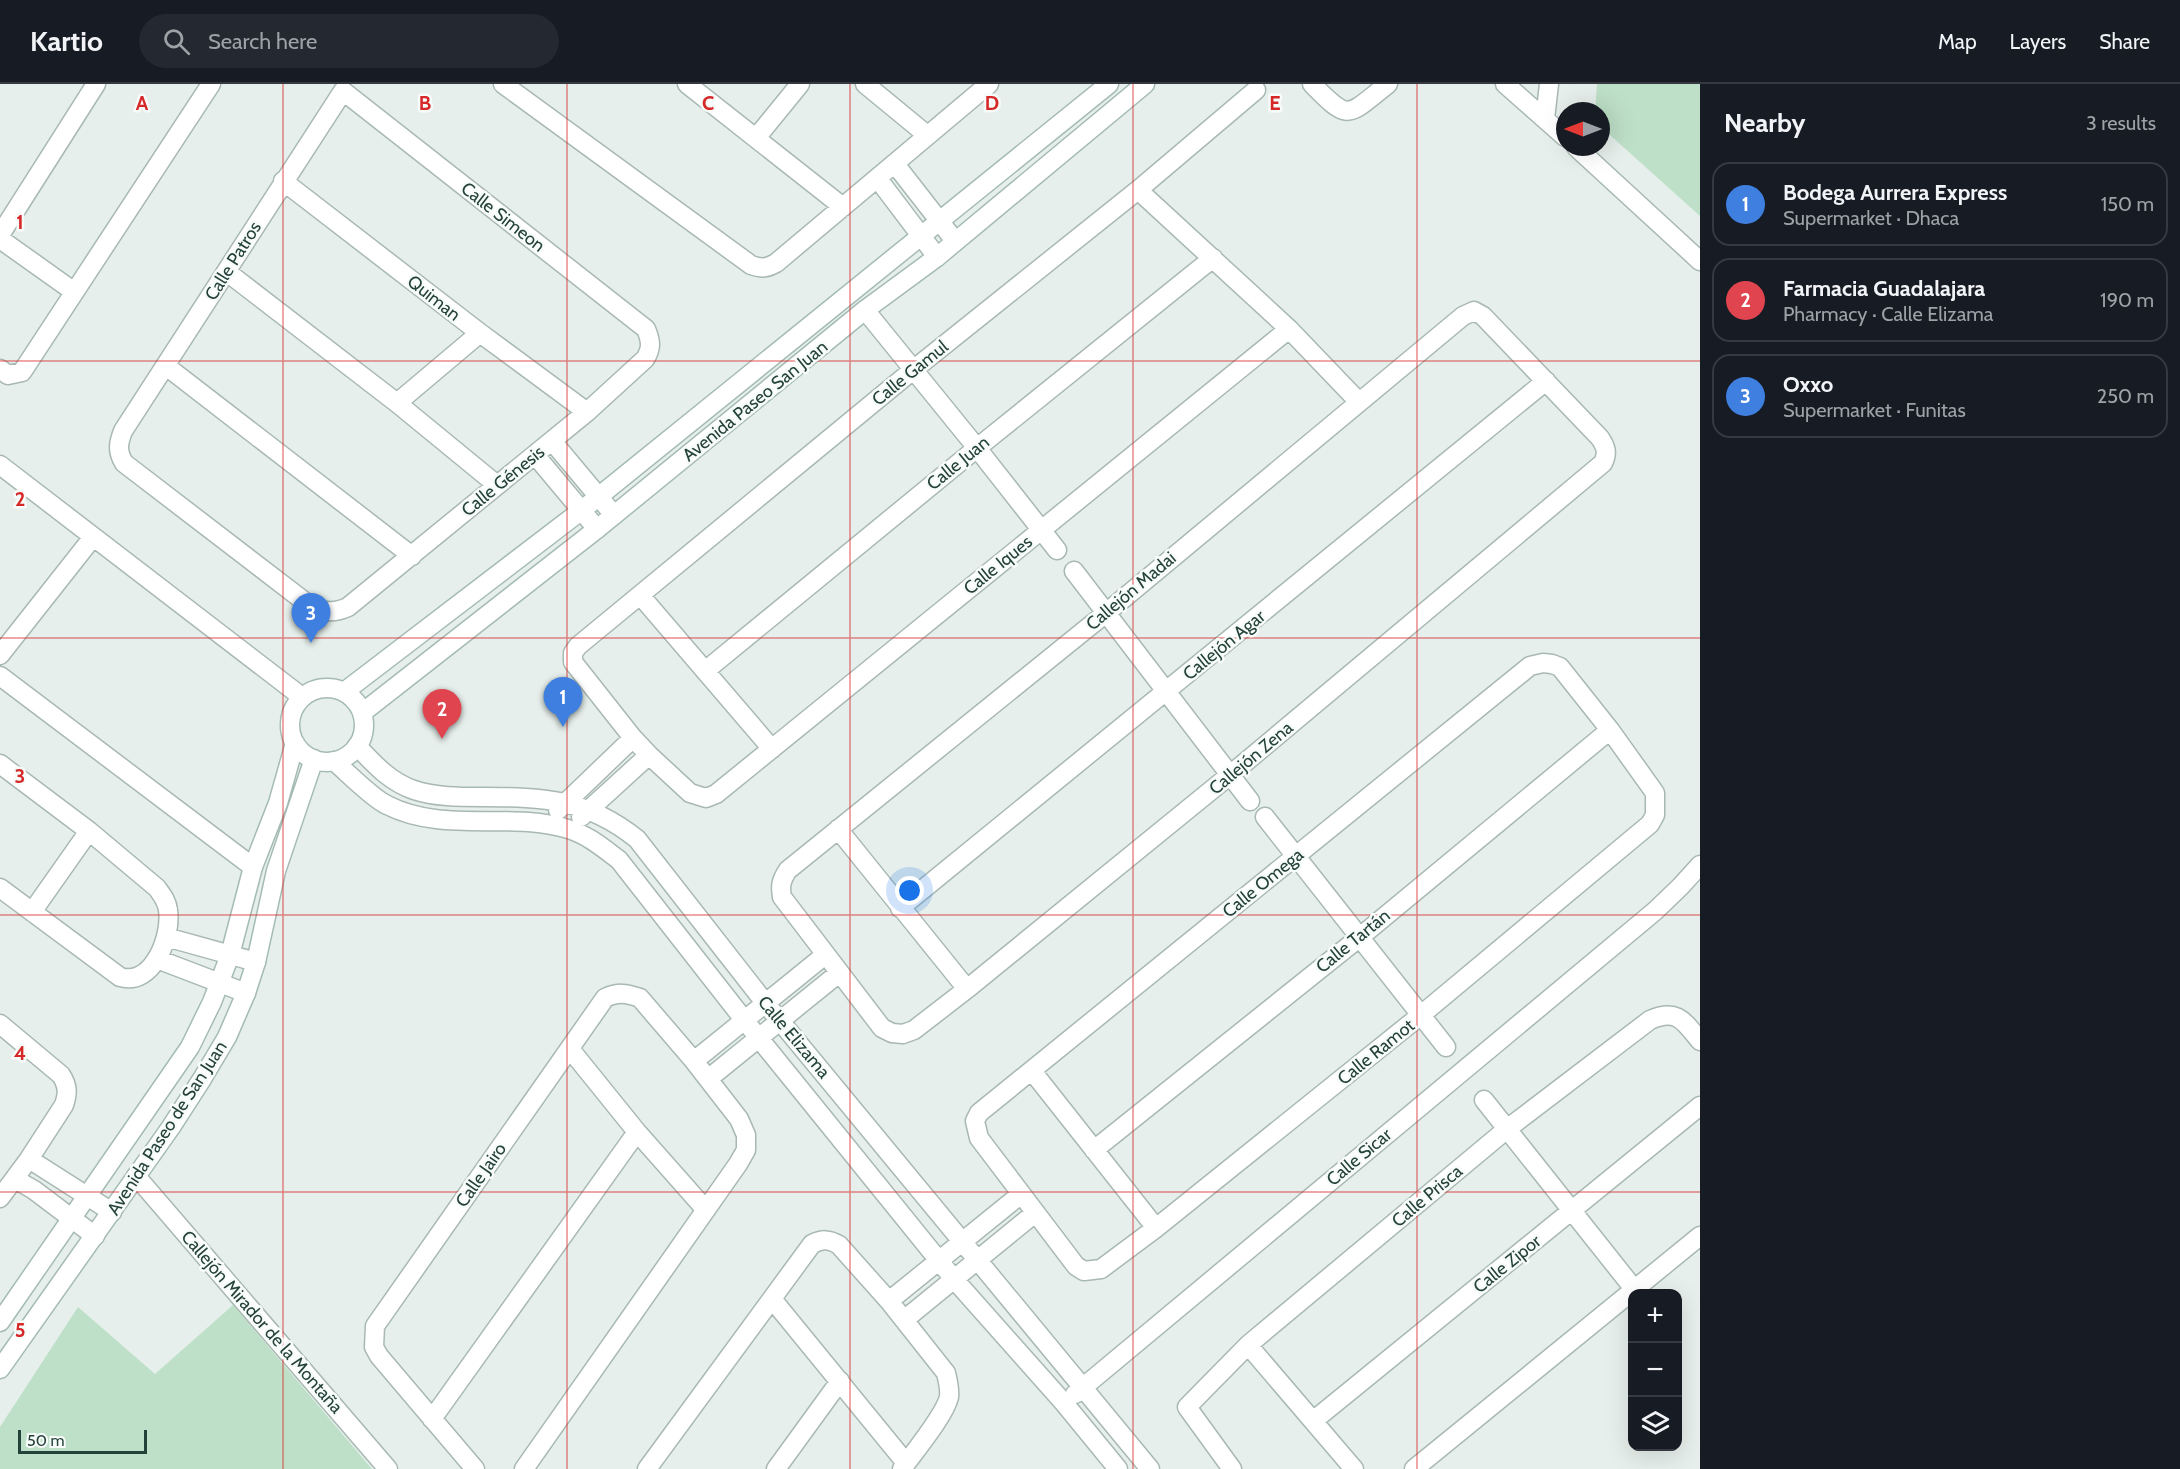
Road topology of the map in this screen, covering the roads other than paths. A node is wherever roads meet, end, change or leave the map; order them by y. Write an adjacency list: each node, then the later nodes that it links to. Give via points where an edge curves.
1 (96, 84): 28 (street)
2 (211, 84): 34 (street)
3 (503, 84): 25 (street, via 759,268 776,263)
4 (687, 84): 19 (street)
5 (800, 84): 19 (street)
6 (865, 84): 18 (street)
7 (989, 84): 18 (street)
8 (1108, 84): 26 (street, Avenida Paseo San Juan)
9 (1145, 84): 29 (street, Avenida Paseo San Juan)
10 (1312, 84): 11 (street, via 1341,111 1356,109)
11 (1388, 84)
12 (1505, 84): 16 (street)
13 (1549, 84): 16 (street)
14 (1256, 90): 24 (street, Calle Gamul)
15 (343, 91): 23 (street, Calle Patros); 38 (street, Calle Simeon, via 646,329)
16 (1545, 119): 17 (street)
17 (1556, 129)
18 (927, 135): 21 (street)
19 (756, 138): 25 (street)
20 (1586, 156): 32 (street)
21 (895, 164): 22 (street); 26 (street)
22 (878, 179): 25 (street); 27 (street)
23 (283, 181): 33 (street, Calle Patros); 37 (street, Quiman)
24 (1138, 190): 31 (street); 41 (street, Calle Gamul)
25 (843, 207)
26 (940, 220): 27 (street, Avenida Paseo San Juan); 29 (street)
27 (921, 236): 30 (street); 51 (street, Avenida Paseo San Juan)
28 (0, 237): 34 (street)
29 (956, 241): 30 (street, Avenida Paseo San Juan)
30 (937, 257): 35 (street, Avenida Paseo San Juan)
31 (1213, 258): 36 (street); 47 (street, Calle Juan)
32 (1700, 261)
33 (227, 272): 39 (street, Calle Patros); 44 (street)
34 (74, 291): 40 (street, via 22,372 8,375)
35 (865, 310): 41 (street); 53 (street, Avenida Paseo San Juan)
36 (1289, 329): 43 (street); 55 (street, Calle Iques)
37 (480, 333): 44 (street); 45 (street, Quiman)
38 (651, 350): 45 (street, Calle Génesis)
39 (166, 366): 58 (street); 61 (street, Calle Patros, via 118,442 124,463 313,608 338,612)
40 (0, 369)
41 (913, 370): 47 (street); 60 (street, Calle Gamul)
42 (1546, 381): 43 (street, Callejón Madai, via 1474,304); 67 (street, Callejón Agar); 79 (street, Callejón Zena, via 1606,446 1603,463)
43 (1359, 402): 62 (street, Callejón Madai)
44 (397, 403): 50 (street)
45 (587, 412): 46 (street, Calle Génesis)
46 (552, 441): 48 (street, Calle Génesis); 51 (street)
47 (977, 448): 55 (street); 64 (street, Calle Juan)
48 (535, 455): 50 (street, Calle Génesis); 52 (street)
49 (0, 465): 56 (street)
50 (497, 485): 58 (street, Calle Génesis)
51 (599, 496): 52 (street, Avenida Paseo San Juan); 53 (street)
52 (582, 510): 54 (street); 66 (street, Avenida Paseo San Juan)
53 (614, 515): 54 (street, Avenida Paseo San Juan)
54 (597, 529): 69 (street, Avenida Paseo San Juan)
55 (1041, 530): 57 (street); 74 (street, Calle Iques)
56 (93, 537): 63 (street); 68 (street)
57 (1057, 550)
58 (412, 556): 61 (street, Calle Génesis)
59 (1074, 572): 62 (street)
60 (640, 595): 64 (street); 71 (street, Calle Gamul, via 573,653 573,662)
61 (348, 607)
62 (1106, 613): 67 (street); 86 (street, Callejón Madai)
63 (0, 655)
64 (705, 670): 74 (street)
65 (0, 676): 90 (street)
66 (344, 692): 68 (street, via 322,688); 69 (street)
67 (1167, 692): 79 (street); 92 (street, Callejón Agar)
68 (302, 697): 72 (street, via 290,724)
69 (362, 713): 73 (street, via 363,730)
70 (1610, 730): 88 (street, Calle Omega, via 1560,667 1543,663 1530,666); 95 (street, Calle Tartán); 105 (street, Calle Ramot, via 1655,793 1655,815 1650,824)
71 (633, 738): 75 (street); 81 (street)
72 (295, 743): 76 (street); 90 (street, Avenida Paseo de San Juan, via 278,803)
73 (357, 746): 77 (street); 81 (street, Calle Elizama, via 386,776 415,790 451,796)
74 (772, 749): 75 (street, Calle Iques, via 706,798 690,793)
75 (649, 755): 82 (street)
76 (315, 759): 77 (street); 99 (street, Avenida Paseo de San Juan, via 276,871)
77 (334, 761): 84 (street, Calle Elizama, via 386,805 421,818)
78 (0, 764): 87 (street)
79 (1230, 776): 80 (street); 102 (street, Callejón Zena)
80 (1250, 801)
81 (566, 802): 82 (street, Calle Elizama); 84 (street)
82 (589, 809): 85 (street); 104 (street, Calle Elizama, via 637,839)
83 (1265, 817): 88 (street)
84 (545, 824): 85 (street, Calle Elizama)
85 (570, 829): 107 (street, Calle Elizama, via 619,860)
86 (838, 829): 92 (street); 97 (street, Callejón Madai, via 788,870 780,887 782,897)
87 (89, 831): 93 (street); 94 (street, via 164,897 168,908)
88 (1295, 856): 95 (street); 114 (street, Calle Omega)
89 (1700, 864): 149 (street, Calle Sicar, via 1655,911)
90 (253, 867): 96 (street, Avenida Paseo de San Juan)
91 (0, 888): 93 (street)
92 (900, 908): 102 (street)
93 (32, 912): 98 (street, via 120,977 136,978)
94 (166, 937): 96 (street); 98 (street)
95 (1360, 937): 105 (street); 120 (street, Calle Tartán)
96 (230, 955): 99 (street); 101 (street, Avenida Paseo de San Juan)
97 (825, 955): 100 (street); 104 (street)
98 (157, 959): 101 (street)
99 (256, 962): 103 (street, Avenida Paseo de San Juan)
100 (839, 973): 102 (street, Callejón Zena, via 882,1028 892,1033 914,1030); 106 (street)
101 (220, 982): 103 (street); 125 (street, Avenida Paseo de San Juan, via 190,1047)
102 (967, 989)
103 (246, 993): 122 (street, Avenida Paseo de San Juan, via 227,1037 202,1079)
104 (766, 1004): 106 (street, Calle Elizama); 107 (street)
105 (1421, 1016): 111 (street); 132 (street, Calle Ramot)
106 (780, 1020): 109 (street); 135 (street, Calle Elizama)
107 (745, 1021): 109 (street, Calle Elizama); 113 (street)
108 (3, 1032): 121 (street, via 62,1075 67,1084 64,1105)
109 (758, 1037): 115 (street); 137 (street, Calle Elizama)
110 (1700, 1041): 118 (street, Calle Prisca, via 1683,1020 1671,1015 1650,1020)
111 (1446, 1047)
112 (570, 1049): 113 (street, Calle Jairo, via 605,998 616,993 629,994 640,998); 119 (street); 151 (street, Calle Jairo, via 375,1326 374,1347 379,1356)
113 (694, 1061): 115 (street)
114 (1032, 1071): 120 (street); 124 (street, Calle Omega, via 979,1113 975,1121 979,1138)
115 (708, 1079): 127 (street, via 739,1119 746,1135 746,1150)
116 (1484, 1100): 118 (street)
117 (1700, 1106): 128 (street, Calle Zipor)
118 (1507, 1129): 128 (street); 146 (street, Calle Prisca)
119 (637, 1132): 127 (street); 151 (street)
120 (1094, 1150): 132 (street)
121 (29, 1159): 123 (street); 125 (street)
122 (136, 1176): 129 (street, Avenida Paseo de San Juan); 154 (street, Callejón Mirador de la Montaña)
123 (15, 1179): 126 (street); 131 (street)
124 (1020, 1195): 130 (street); 135 (street)
125 (87, 1197): 129 (street); 131 (street, Avenida Paseo de San Juan)
126 (0, 1198)
127 (706, 1210): 156 (street)
128 (1572, 1211): 139 (street); 152 (street, Calle Zipor)
129 (112, 1212): 133 (street, Avenida Paseo de San Juan)
130 (1035, 1213): 132 (street, Calle Ramot, via 1084,1271 1101,1269); 136 (street)
131 (72, 1219): 133 (street); 145 (street, Avenida Paseo de San Juan)
132 (1156, 1228)
133 (94, 1236): 147 (street, Avenida Paseo de San Juan)
134 (1700, 1236): 140 (street)
135 (963, 1242): 136 (street, Calle Elizama); 137 (street)
136 (977, 1259): 138 (street); 149 (street, Calle Elizama)
137 (939, 1262): 138 (street, Calle Elizama); 143 (street)
138 (953, 1278): 144 (street); 150 (street, Calle Elizama)
139 (1634, 1289)
140 (1638, 1289)
141 (1628, 1297): 163 (street)
142 (772, 1299): 143 (street, via 812,1244 821,1240 839,1245); 148 (street); 157 (street)
143 (889, 1301): 144 (street)
144 (904, 1320): 153 (street, via 946,1373 949,1385 944,1409)
145 (0, 1322)
146 (1248, 1345): 152 (street); 161 (street, Calle Prisca, via 1186,1407)
147 (0, 1370)
148 (840, 1381): 153 (street); 158 (street)
149 (1083, 1387): 150 (street, Calle Sicar); 160 (street, Calle Elizama)
150 (1064, 1403): 159 (street, Calle Elizama)
151 (432, 1419): 155 (street)
152 (1313, 1421): 162 (street)
153 (904, 1466)
154 (388, 1469)
155 (475, 1469)
156 (524, 1469)
157 (647, 1469)
158 (776, 1469)
159 (1118, 1469)
160 (1150, 1469)
161 (1232, 1469)
162 (1354, 1469)
163 (1414, 1469)

